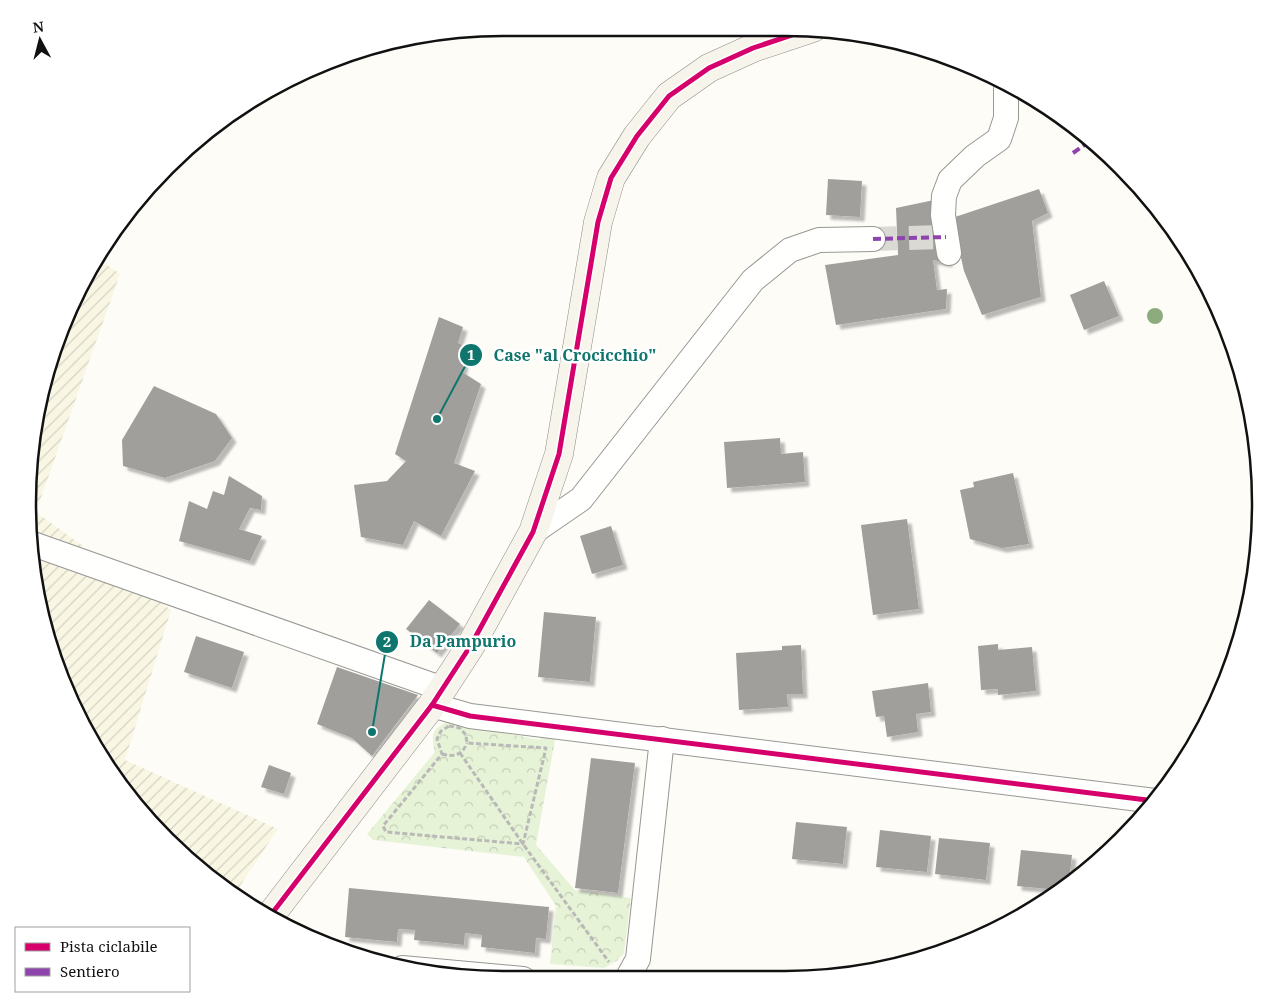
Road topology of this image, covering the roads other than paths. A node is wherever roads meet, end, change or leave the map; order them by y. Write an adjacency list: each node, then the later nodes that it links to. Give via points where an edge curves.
1 (789, 36): 5 (main road, via 709,68 669,96 637,136 611,178 598,222 559,454)
2 (1006, 92): 4 (street, via 1006,118 999,139 950,180 944,196 943,215)
3 (873, 239): 5 (street, via 819,240 790,250 753,280 581,499)
4 (949, 253)
5 (533, 532): 7 (main road, via 471,645)
6 (38, 546): 7 (street)
7 (438, 697): 8 (street, via 470,716); 10 (main road)
8 (662, 739): 9 (street); 11 (street, via 638,959)
9 (1146, 800)
10 (274, 910)
11 (631, 971)

